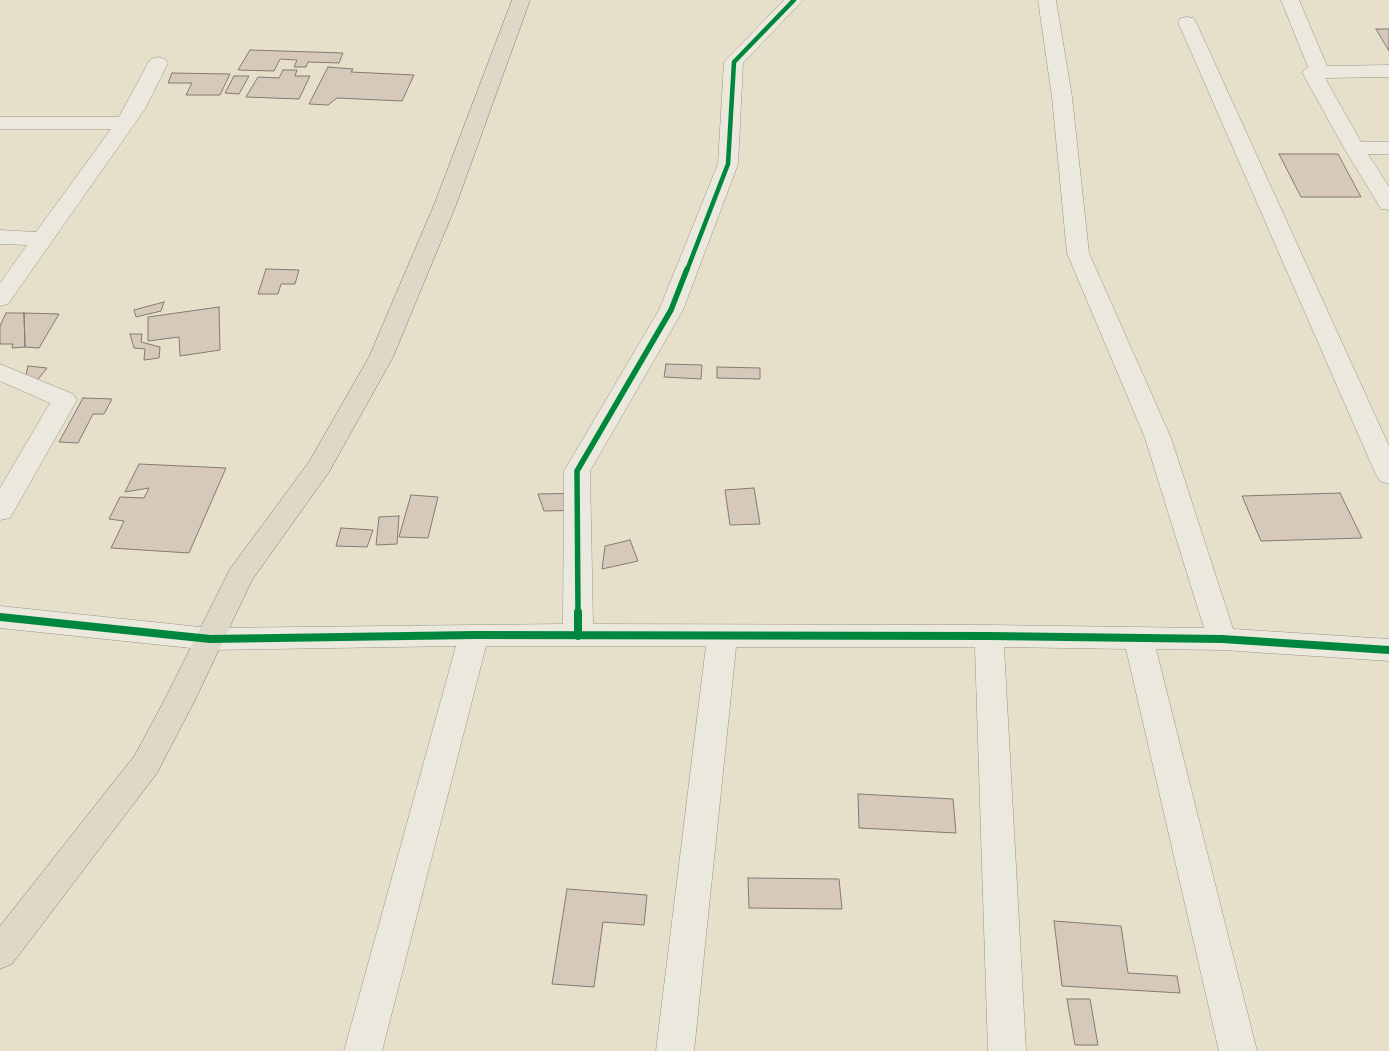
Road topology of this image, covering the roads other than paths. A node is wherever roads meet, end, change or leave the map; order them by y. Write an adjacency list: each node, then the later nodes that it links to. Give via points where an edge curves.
1 (521, 0): 26 (main road, via 445,205 381,357 320,466 240,576)
2 (794, 0): 22 (street, via 734,62 728,164 671,310 576,471)
3 (1047, 0): 27 (street, via 1062,96 1078,253 1158,438)
4 (1290, 0): 8 (street)
5 (1187, 22): 18 (street)
6 (158, 63): 10 (street)
7 (1389, 71): 8 (street)
8 (1320, 72): 11 (street, via 1312,72)
9 (0, 123): 10 (street)
10 (126, 123): 15 (street)
11 (1354, 148): 12 (street); 13 (street)
12 (1389, 148)
13 (1389, 204)
14 (0, 237): 15 (street)
15 (43, 239): 16 (street)
16 (0, 299)
17 (0, 372): 19 (street, via 64,400)
18 (1389, 475)
19 (0, 511)
20 (0, 617): 26 (street)
21 (474, 636): 22 (street); 26 (street); 30 (street)
22 (578, 636): 23 (street)
23 (722, 636): 24 (street); 31 (street)
24 (989, 636): 25 (street); 32 (street)
25 (1138, 638): 27 (street); 33 (street)
26 (210, 639): 29 (main road, via 146,764)
27 (1222, 639): 28 (street)
28 (1389, 650)
29 (0, 953)
30 (363, 1051)
31 (675, 1051)
32 (1008, 1051)
33 (1238, 1051)

